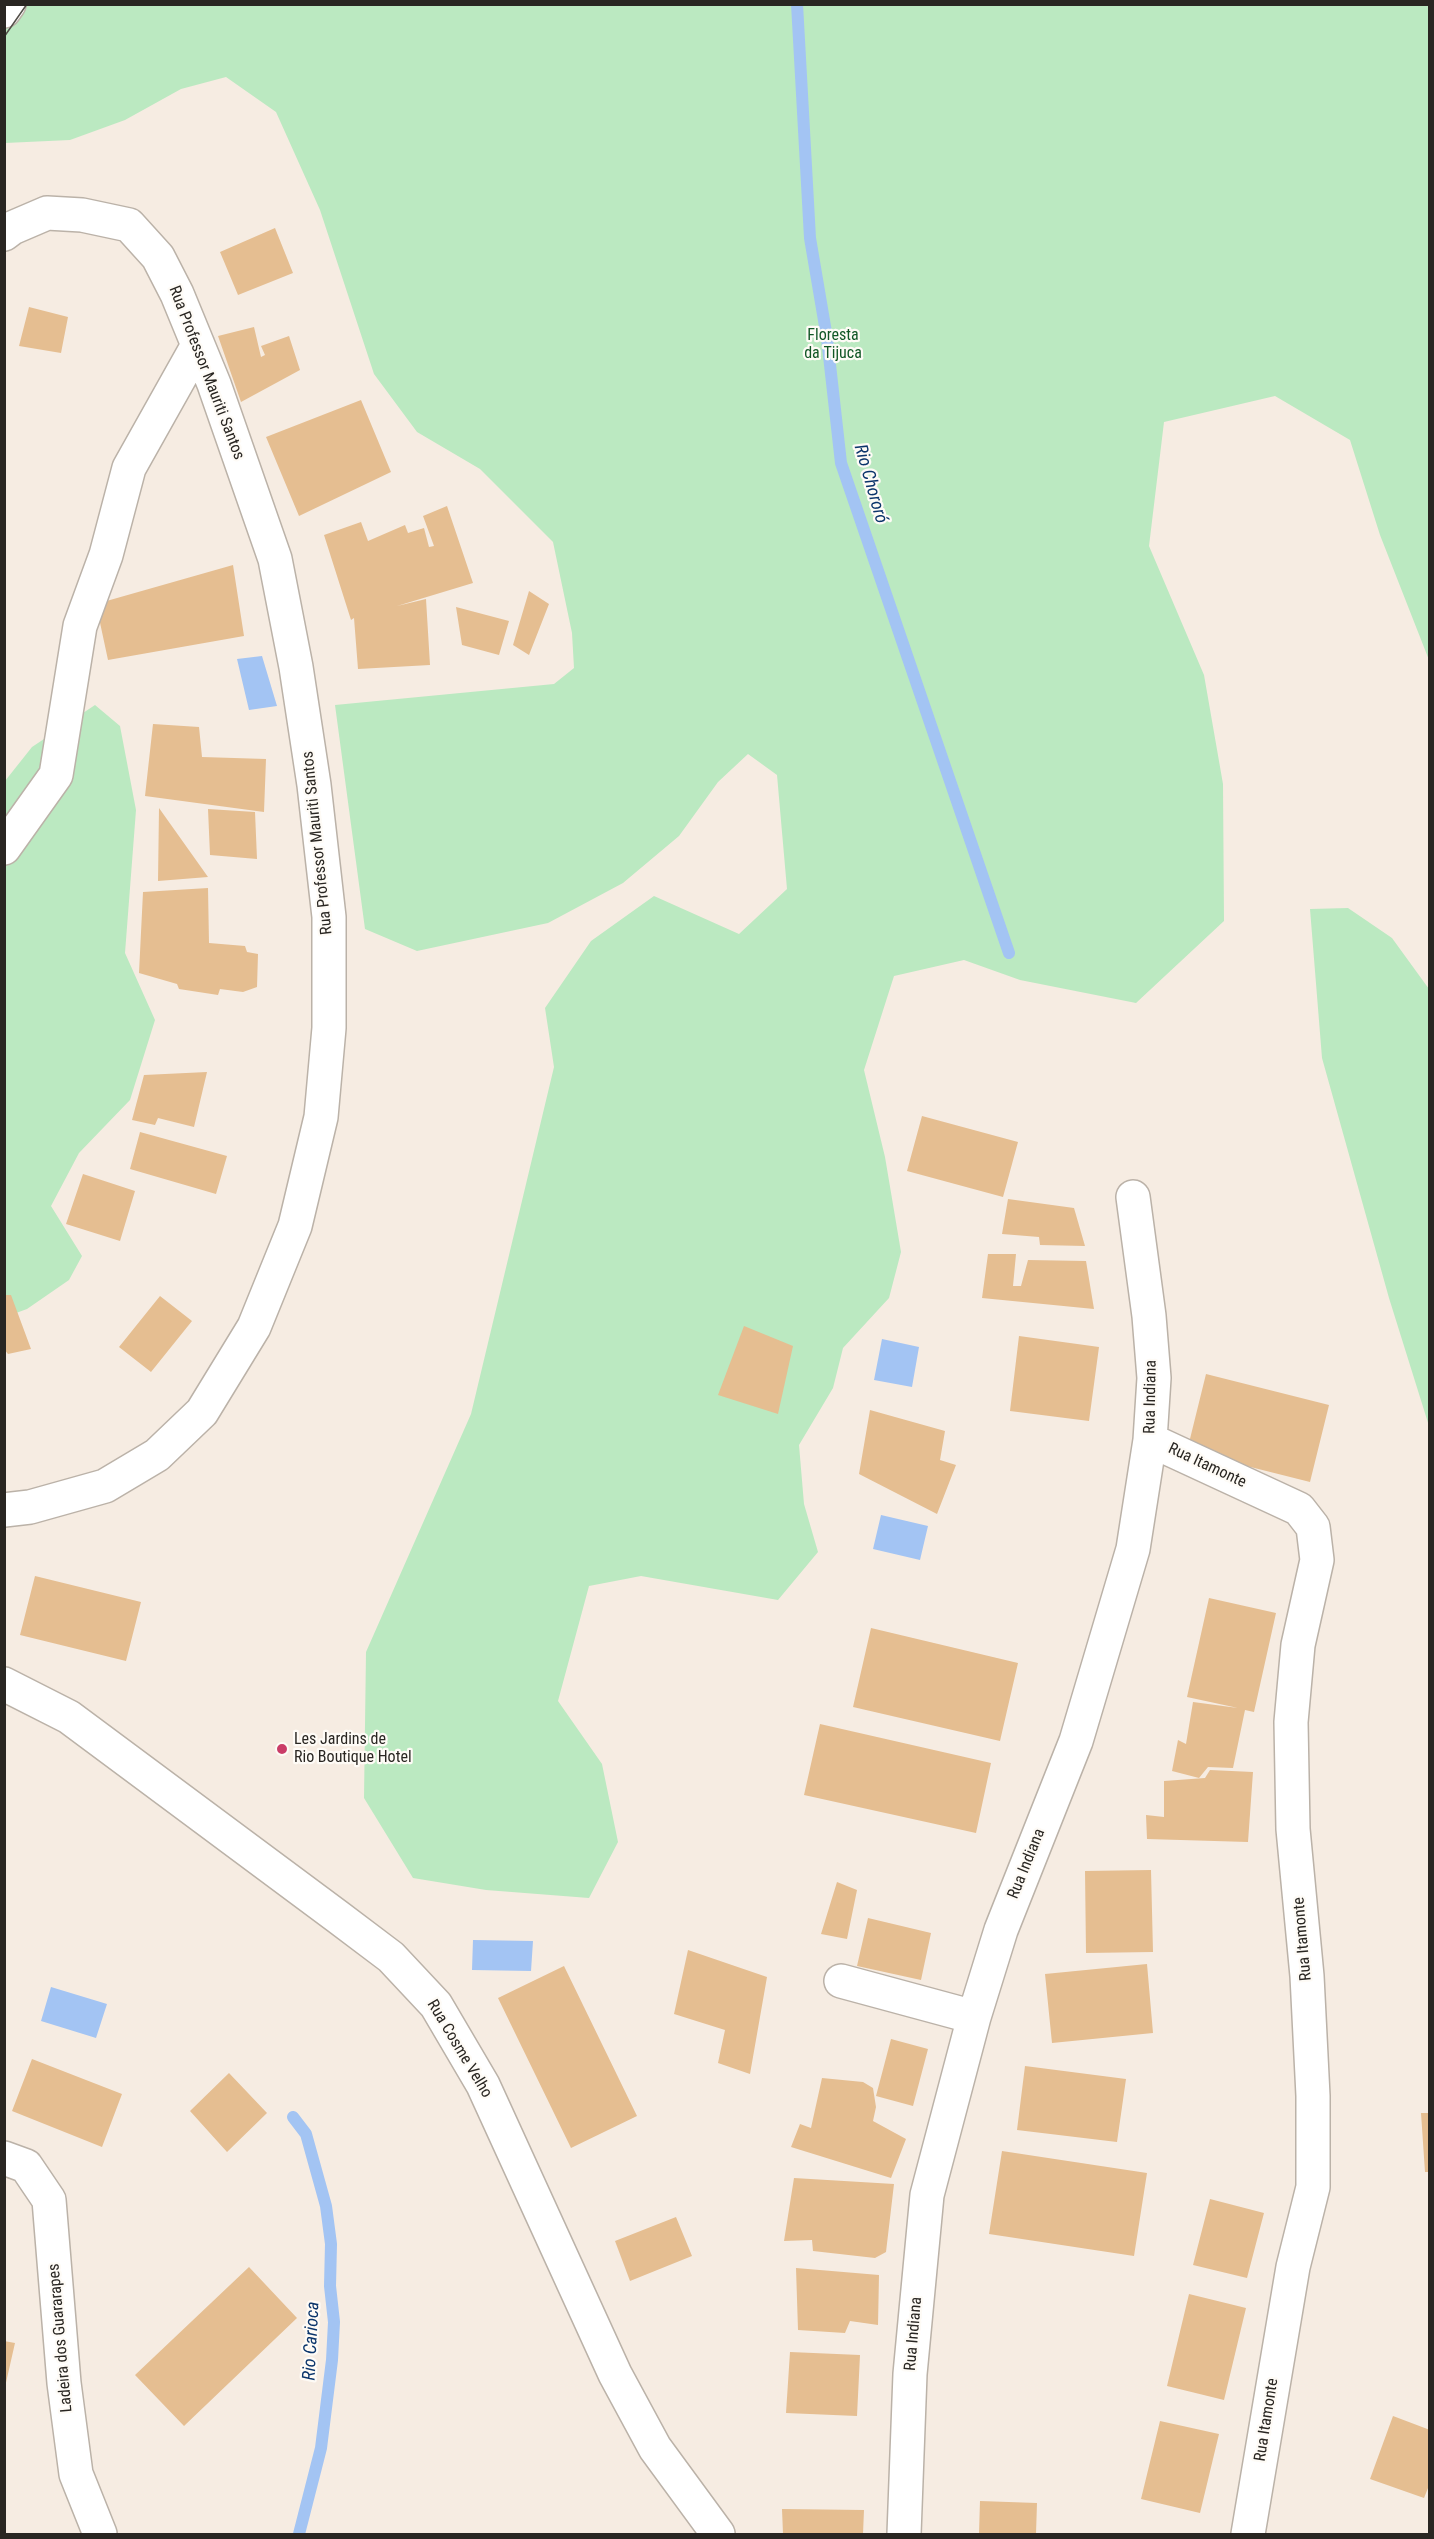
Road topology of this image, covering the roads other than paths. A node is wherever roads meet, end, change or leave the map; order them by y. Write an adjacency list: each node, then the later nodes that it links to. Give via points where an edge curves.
1 (9, 4): 2 (street)
2 (4, 11)
3 (4, 234): 4 (street, Rua Professor Mauriti Santos, via 47,213 82,215 129,225 158,257)
4 (198, 345): 5 (street, via 129,468 106,555 80,627 56,775); 8 (street, Rua Professor Mauriti Santos, via 275,559 301,702 329,917 329,1028 321,1117 291,1236 254,1327 202,1413 157,1455 105,1486 30,1507)
5 (4, 848)
6 (1133, 1197): 7 (street, Rua Indiana, via 1154,1378)
7 (1150, 1440): 11 (street, Rua Indiana, via 1133,1549 1076,1742 1001,1930); 16 (street, Rua Itamonte, via 1299,1509 1313,1527 1317,1560 1298,1645 1291,1722 1293,1829 1313,2096 1313,2187 1293,2267)
8 (4, 1510)
9 (4, 1684): 14 (street, Rua Cosme Velho, via 69,1717 391,1957 436,2005 483,2085 615,2374 655,2448)
10 (841, 1981): 11 (street)
11 (974, 2017): 15 (street, Rua Indiana, via 927,2195 910,2374)
12 (4, 2158): 13 (street, Ladeira dos Guararapes, via 26,2166 49,2200 64,2383 76,2474)
13 (100, 2535)
14 (718, 2535)
15 (904, 2535)
16 (1248, 2535)

